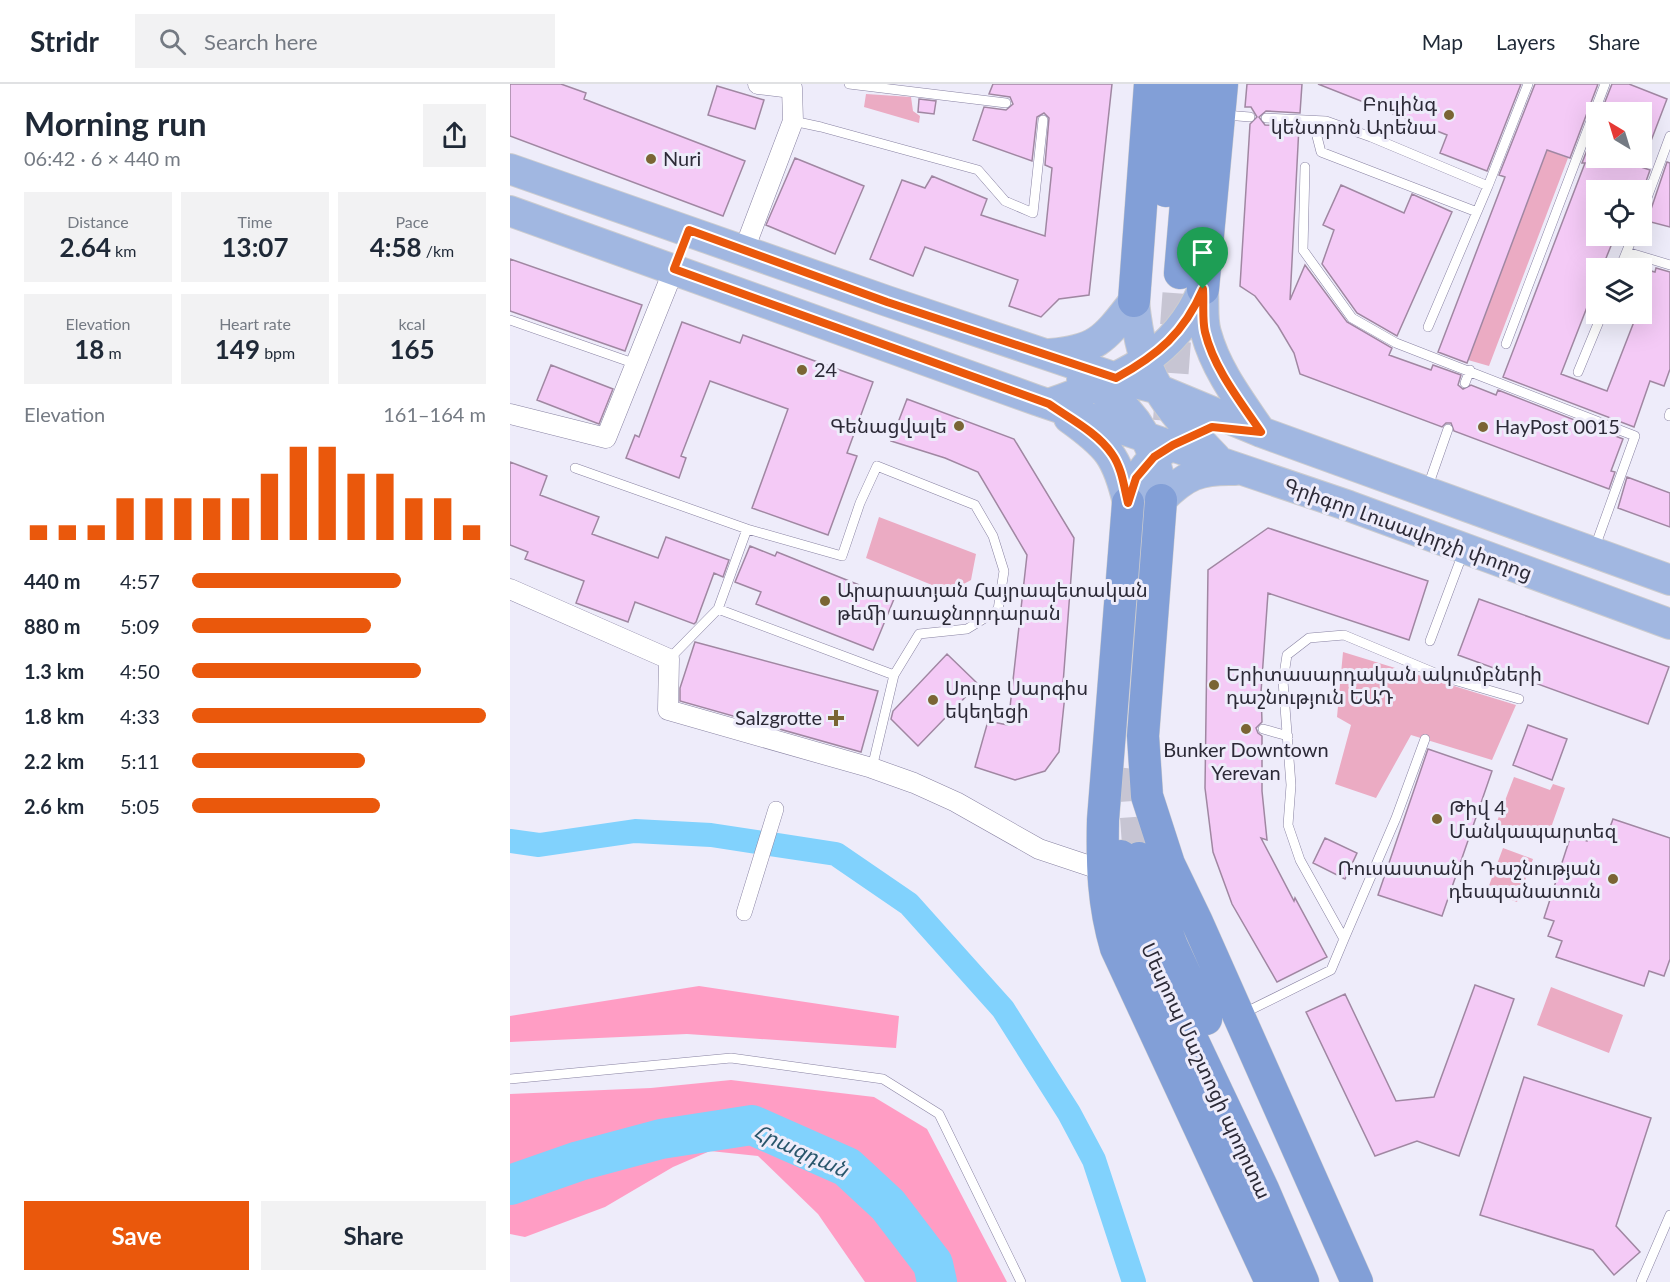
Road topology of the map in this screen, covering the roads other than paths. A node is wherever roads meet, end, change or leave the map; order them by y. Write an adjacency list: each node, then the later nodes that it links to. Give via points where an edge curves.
1 (758, 84): 8 (street)
2 (849, 84): 10 (lane)
3 (1150, 84): 31 (highway)
4 (1172, 84): 30 (highway)
5 (1196, 84): 30 (highway)
6 (1528, 84): 20 (lane)
7 (1605, 84): 35 (lane)
8 (791, 86): 15 (street)
9 (1220, 99): 11 (lane); 30 (highway)
10 (1006, 103)
11 (1250, 117)
12 (1266, 118): 14 (lane)
13 (1043, 120): 15 (lane, via 1033,213 1005,201 978,170)
14 (1313, 121): 20 (lane, via 1326,121 1371,137); 22 (lane, via 1321,152)
15 (793, 122): 25 (street)
16 (1670, 136): 19 (lane)
17 (1305, 167): 38 (lane, via 1303,250 1352,318 1396,343)
18 (510, 169): 23 (main road)
19 (1652, 184)
20 (1488, 186): 22 (lane)
21 (510, 211): 29 (main road)
22 (1477, 212): 34 (lane)
23 (689, 230): 25 (main road); 29 (lane)
24 (1629, 246): 26 (lane)
25 (744, 250): 36 (main road)
26 (1627, 252): 27 (lane); 28 (lane)
27 (1624, 258)
28 (1670, 266)
29 (674, 269): 37 (street); 43 (main road)
30 (1181, 278): 40 (main road, via 1192,314); 46 (main road, via 1230,387)
31 (1134, 301): 36 (main road, via 1095,344); 40 (main road)
32 (510, 321): 37 (lane)
33 (1598, 324): 39 (lane)
34 (1428, 327)
35 (1506, 344)
36 (1047, 354): 41 (main road)
37 (636, 364): 44 (street, via 606,438)
38 (1470, 370): 42 (lane); 55 (lane, via 1635,436)
39 (1578, 372)
40 (1150, 375): 41 (main road, Գրիգոր Լուսավորչի փողոց); 46 (main road, Գրիգոր Լուսավորչի փողոց); 47 (main road)
41 (1105, 382): 43 (main road); 47 (main road, via 1121,405)
42 (1465, 383)
43 (1049, 404): 47 (main road, Գրիգոր Լուսավորչի փողոց); 52 (main road, via 1112,453)
44 (510, 414)
45 (1448, 429): 50 (lane)
46 (1261, 432): 47 (main road, via 1212,427); 50 (main road, Գրիգոր Լուսավորչի փողոց)
47 (1166, 443): 48 (main road, Գրիգոր Լուսավորչի փողոց); 51 (main road, via 1160,477); 52 (main road, via 1136,478)
48 (1230, 465): 51 (main road, via 1180,480); 54 (main road, Գրիգոր Լուսավորչի փողոց)
49 (575, 468): 53 (lane)
50 (1425, 492): 55 (main road, Գրիգոր Լուսավորչի փողոց)
51 (1161, 500): 72 (highway, via 1143,736 1147,796 1169,864)
52 (1128, 503): 69 (highway, via 1103,820)
53 (747, 529): 58 (lane); 62 (lane, via 842,556 877,466 975,504 993,536 1004,571 998,610 968,629 919,634)
54 (1465, 548): 59 (main road, Գրիգոր Լուսավորչի փողոց); 60 (lane)
55 (1593, 553): 56 (main road, Գրիգոր Լուսավորչի փողոց)
56 (1670, 580)
57 (510, 589): 61 (street)
58 (718, 609): 61 (lane); 62 (lane)
59 (1670, 624)
60 (1430, 641)
61 (669, 659): 67 (street, via 668,710)
62 (894, 675): 67 (lane)
63 (1519, 699): 65 (lane, via 1447,678 1344,635 1309,638 1287,655 1283,681)
64 (1263, 729): 65 (lane)
65 (1288, 736): 71 (lane, via 1288,825 1300,860)
66 (1425, 739): 71 (lane)
67 (872, 768): 69 (street, via 956,802 1039,849)
68 (776, 809): 70 (street)
69 (1121, 861): 76 (highway, via 1106,914 1116,948); 77 (highway, Մեսրոպ Մաշտոցի պողոտա, via 1138,925); 78 (highway, Մեսրոպ Մաշտոցի պողոտա, via 1172,946)
70 (744, 913)
71 (1344, 939): 72 (lane, via 1331,970)
72 (1239, 1015): 79 (highway)
73 (510, 1079): 75 (lane, via 731,1058 883,1079 939,1114)
74 (1670, 1215): 80 (lane)
75 (1021, 1282)
76 (1271, 1282)
77 (1303, 1282)
78 (1324, 1282)
79 (1357, 1282)
80 (1641, 1282)

